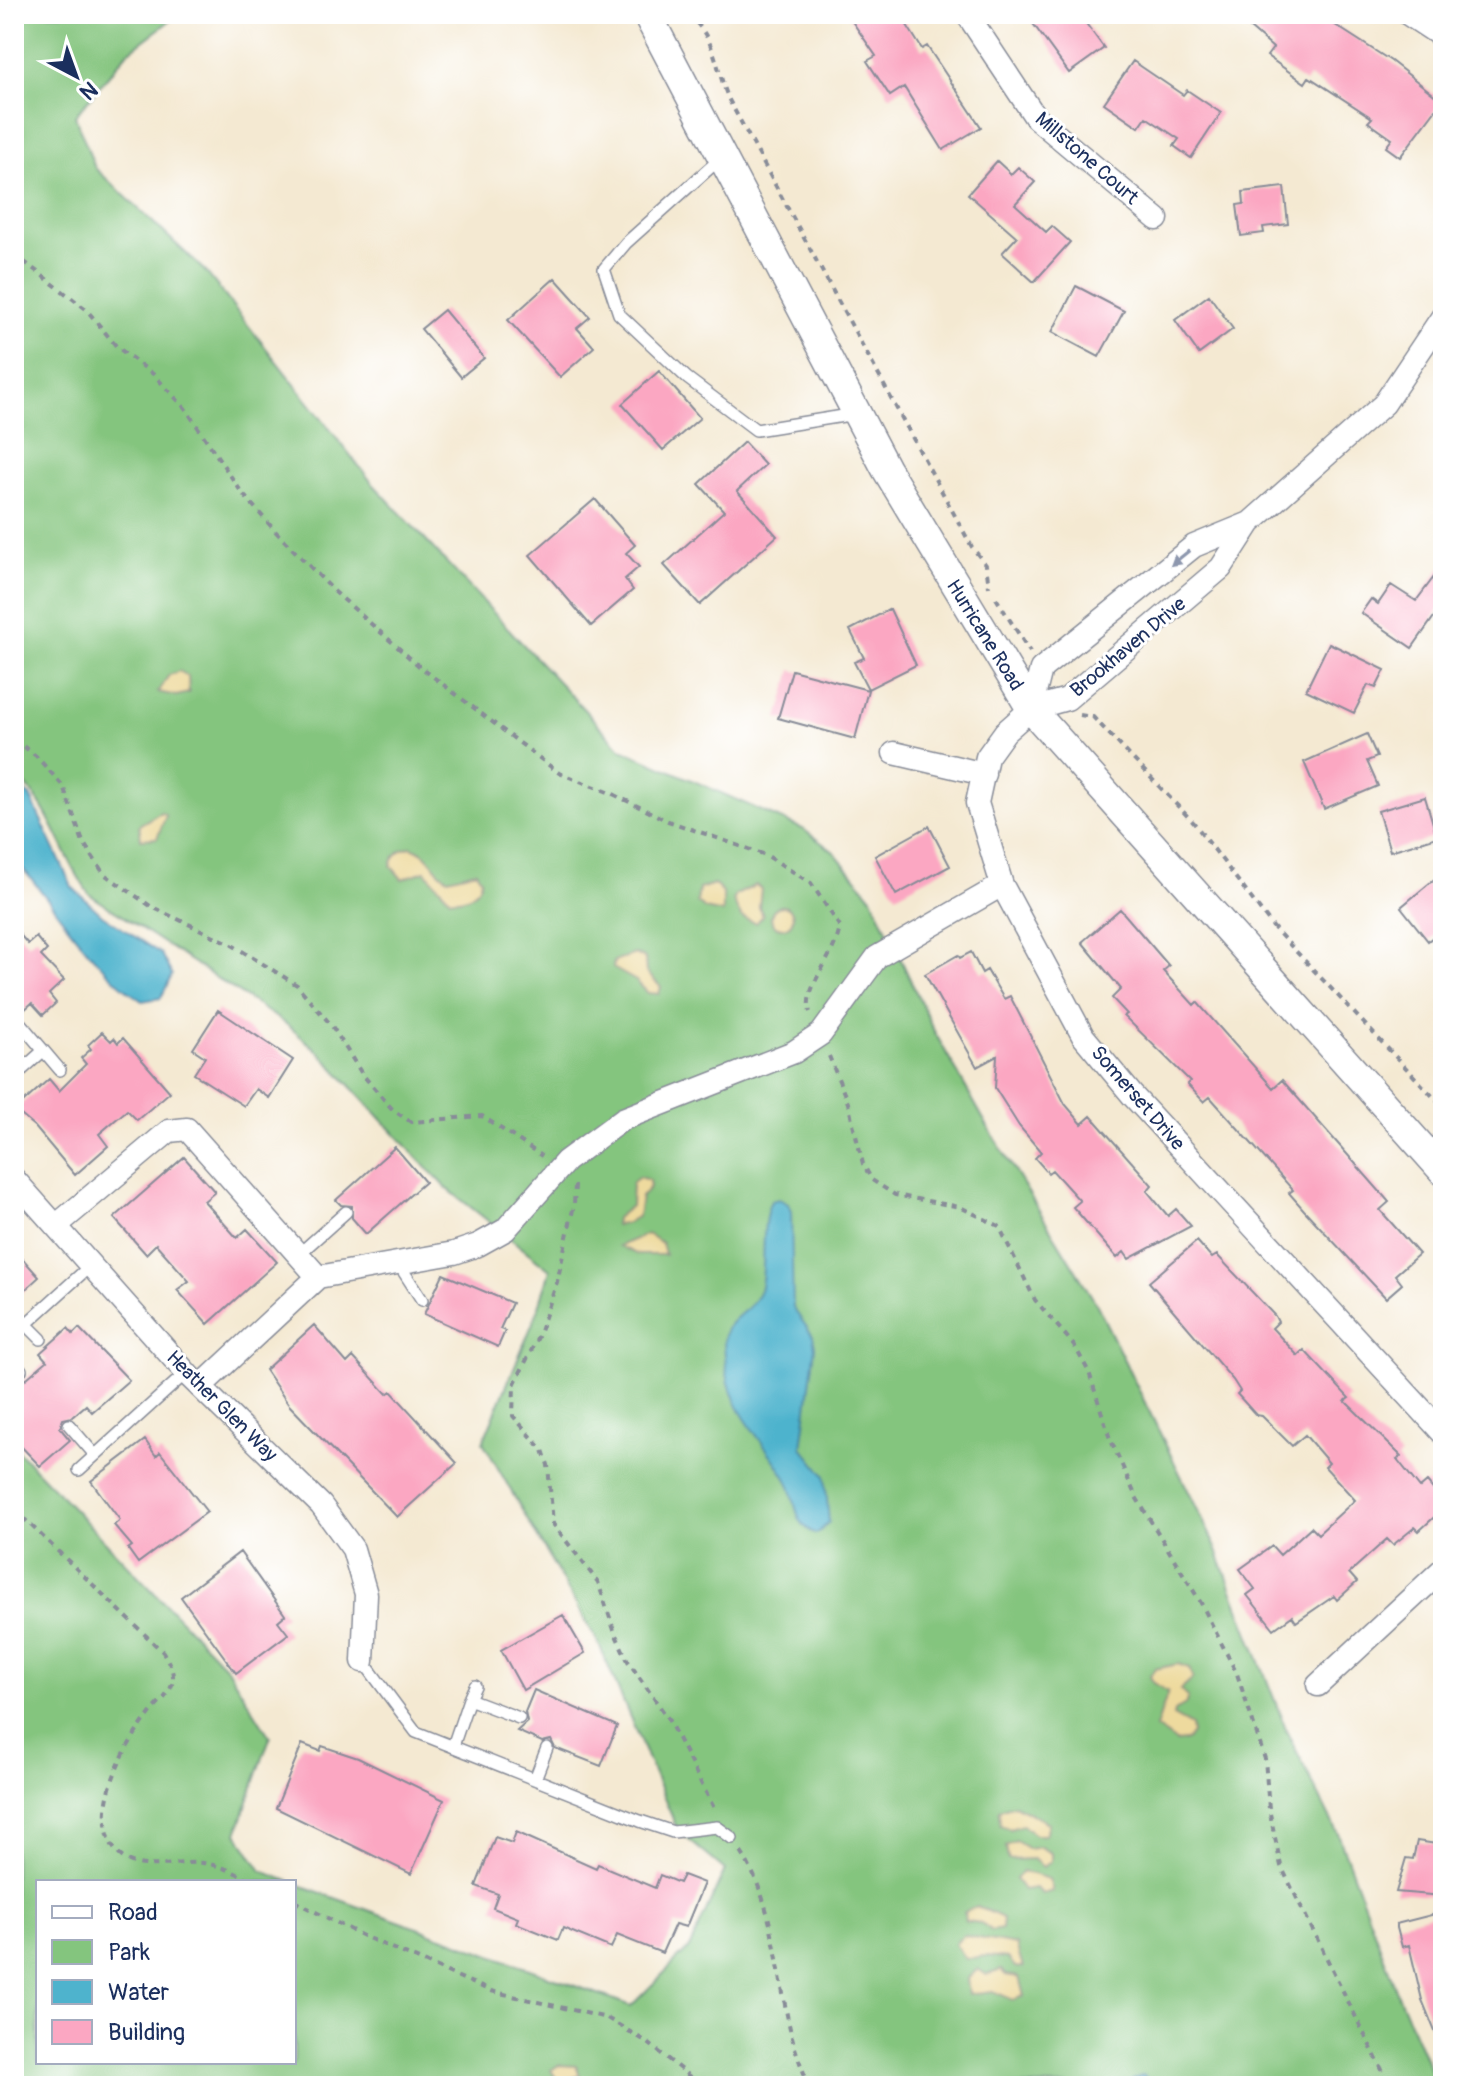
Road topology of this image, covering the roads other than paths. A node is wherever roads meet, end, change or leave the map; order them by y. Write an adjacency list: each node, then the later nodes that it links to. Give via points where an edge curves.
1 (647, 14): 5 (street, Hurricane Road)
2 (967, 14): 6 (street, Millstone Court, via 1036,118)
3 (1408, 14): 4 (street)
4 (1443, 37)
5 (722, 157): 8 (street, Hurricane Road); 8 (lane, via 604,269 619,314 687,378 756,430)
6 (1157, 219)
7 (1443, 316): 9 (street, Brookhaven Drive, via 1384,404)
8 (858, 414): 10 (street, Hurricane Road, via 940,562)
9 (1250, 523): 10 (street, Brookhaven Drive, via 1221,568 1067,699); 10 (street, Brookhaven Drive, one-way to 10, via 1194,546 1041,669)
10 (1031, 709): 12 (street, Somerset Drive, via 987,757); 18 (street, Hurricane Road)
11 (894, 753): 12 (street)
12 (984, 774): 13 (street, Somerset Drive, via 977,803)
13 (1002, 885): 23 (street, via 877,957 821,1034 794,1052 623,1119 560,1167 505,1230 454,1253); 31 (street, Somerset Drive, via 1086,1039)
14 (21, 1024): 15 (lane)
15 (43, 1051): 16 (lane); 17 (lane)
16 (60, 1070)
17 (14, 1077)
18 (1443, 1171)
19 (14, 1179): 21 (street, Heather Glen Way)
20 (346, 1212): 22 (lane)
21 (57, 1225): 22 (street, via 169,1131 187,1129); 24 (street, Heather Glen Way)
22 (299, 1254): 25 (street)
23 (398, 1263): 25 (street); 26 (lane)
24 (90, 1266): 27 (lane); 29 (street, Heather Glen Way)
25 (318, 1277): 29 (street)
26 (422, 1300)
27 (18, 1329): 28 (lane)
28 (41, 1339)
29 (193, 1380): 32 (lane); 35 (street, Heather Glen Way, via 321,1505 353,1549 366,1594)
30 (69, 1425): 32 (lane)
31 (1443, 1433)
32 (95, 1455): 33 (lane)
33 (79, 1470)
34 (1443, 1569): 36 (street)
35 (363, 1661): 40 (lane, via 416,1732)
36 (1318, 1685)
37 (475, 1686): 38 (lane)
38 (469, 1699): 39 (lane); 40 (lane)
39 (519, 1718)
40 (453, 1746): 42 (lane)
41 (547, 1748): 42 (lane)
42 (535, 1779): 43 (lane, via 673,1832 717,1827)
43 (732, 1838)

